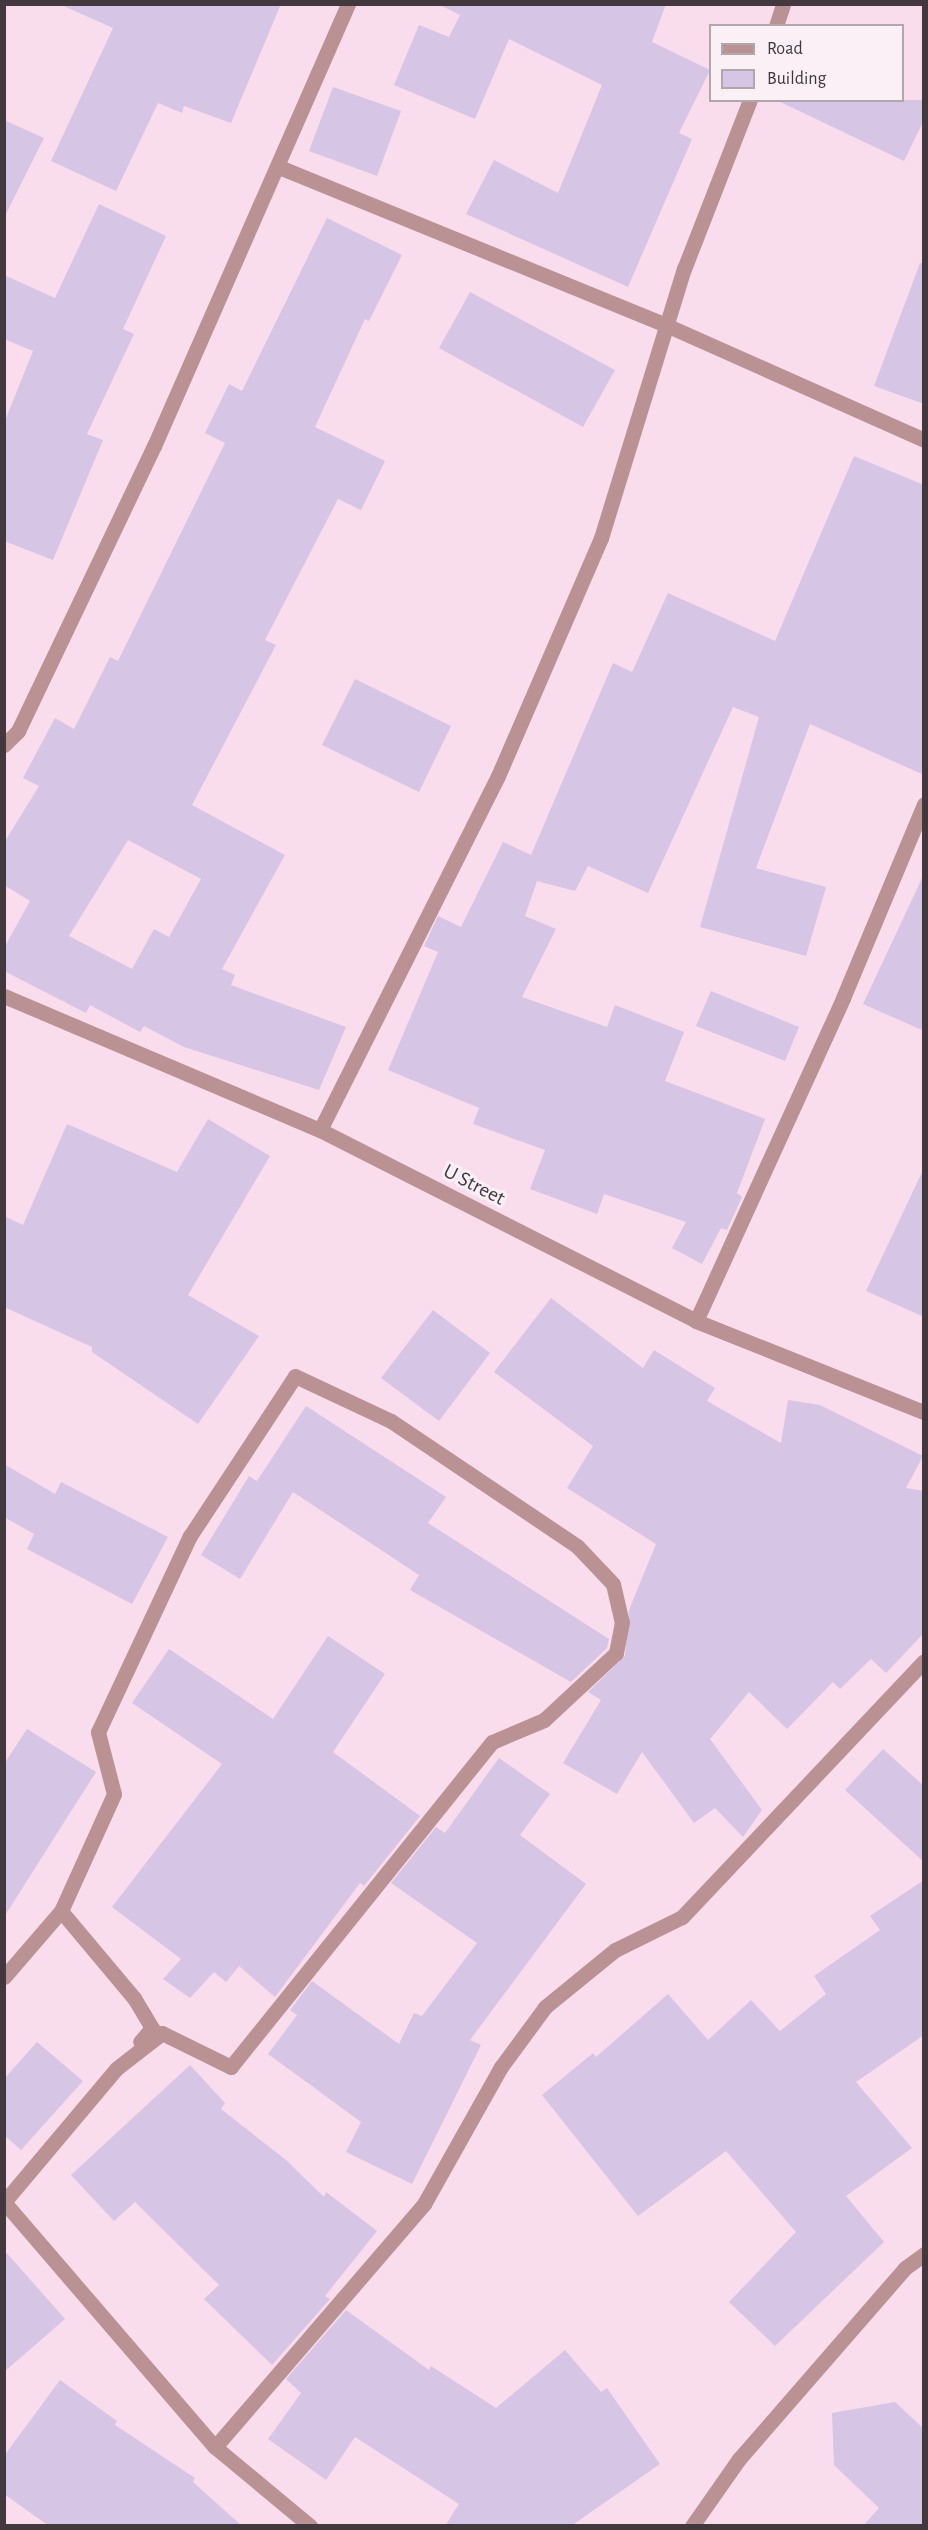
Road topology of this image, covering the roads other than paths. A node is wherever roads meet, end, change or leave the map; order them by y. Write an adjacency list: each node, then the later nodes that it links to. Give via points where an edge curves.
1 (348, 4): 5 (street)
2 (783, 4): 3 (street)
3 (777, 24)
4 (749, 102): 6 (street)
5 (279, 167): 6 (street); 8 (street, via 154,446 18,731)
6 (666, 325): 7 (street); 11 (street, via 591,560 498,776)
7 (924, 440)
8 (4, 745)
9 (924, 804): 12 (street, via 843,998)
10 (4, 996): 11 (street, U Street)
11 (320, 1130): 12 (street, U Street)
12 (696, 1321): 13 (street, U Street)
13 (924, 1412)
14 (924, 1661): 19 (street, via 682,1917 615,1950 545,2007 501,2067 424,2204)
15 (61, 1911): 16 (street); 17 (street, via 134,1998 152,2028); 17 (street, via 114,1794 98,1732 190,1536 295,1376 391,1421 577,1546 614,1584 622,1622 616,1653 544,1720 492,1742 231,2067 162,2033)
16 (4, 1977)
17 (116, 2069): 19 (street, via 4,2202)
18 (924, 2254): 21 (street, via 905,2268 747,2451)
19 (215, 2447): 20 (street)
20 (310, 2526)
21 (692, 2526)

